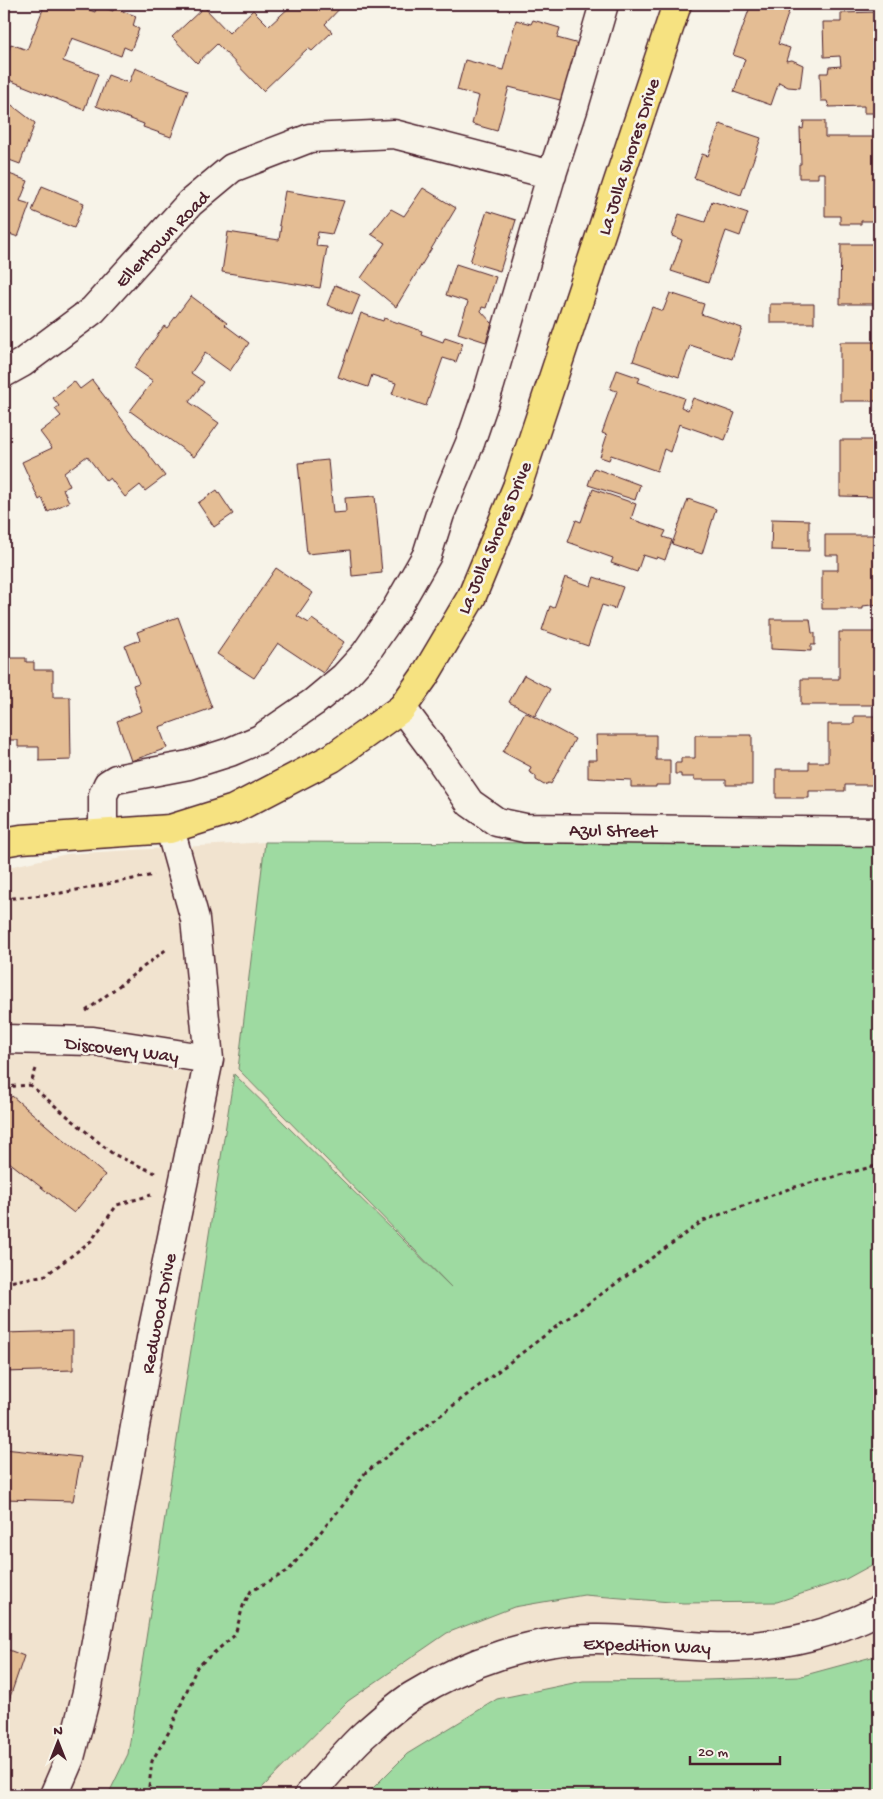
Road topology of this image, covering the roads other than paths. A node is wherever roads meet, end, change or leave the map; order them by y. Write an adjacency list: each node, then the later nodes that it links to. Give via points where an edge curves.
1 (604, 4): 3 (street)
2 (677, 4): 5 (main road, La Jolla Shores Drive, via 517,487 472,596)
3 (552, 175): 4 (street, Ellentown Road, via 394,134 310,138 232,168 190,203 93,310); 8 (street, via 470,443 440,514 427,555 396,610 344,677 260,739 189,766 116,779 108,784 103,795)
4 (4, 373)
5 (402, 708): 6 (main road, La Jolla Shores Drive, via 332,758 242,805); 7 (street, Azul Street, via 470,803 497,822 525,828)
6 (170, 829): 8 (main road, La Jolla Shores Drive); 11 (street, Redwood Drive, via 195,919)
7 (879, 832)
8 (104, 833): 9 (main road, La Jolla Shores Drive)
9 (4, 842)
10 (4, 1039): 11 (street, Discovery Way, via 93,1041)
11 (209, 1059): 13 (street, Redwood Drive, via 126,1468 86,1692 70,1758)
12 (879, 1610): 14 (street, Expedition Way, via 852,1624 798,1641 734,1647 597,1639 542,1644 490,1659 446,1677 411,1697 364,1735)
13 (54, 1795)
14 (309, 1795)

